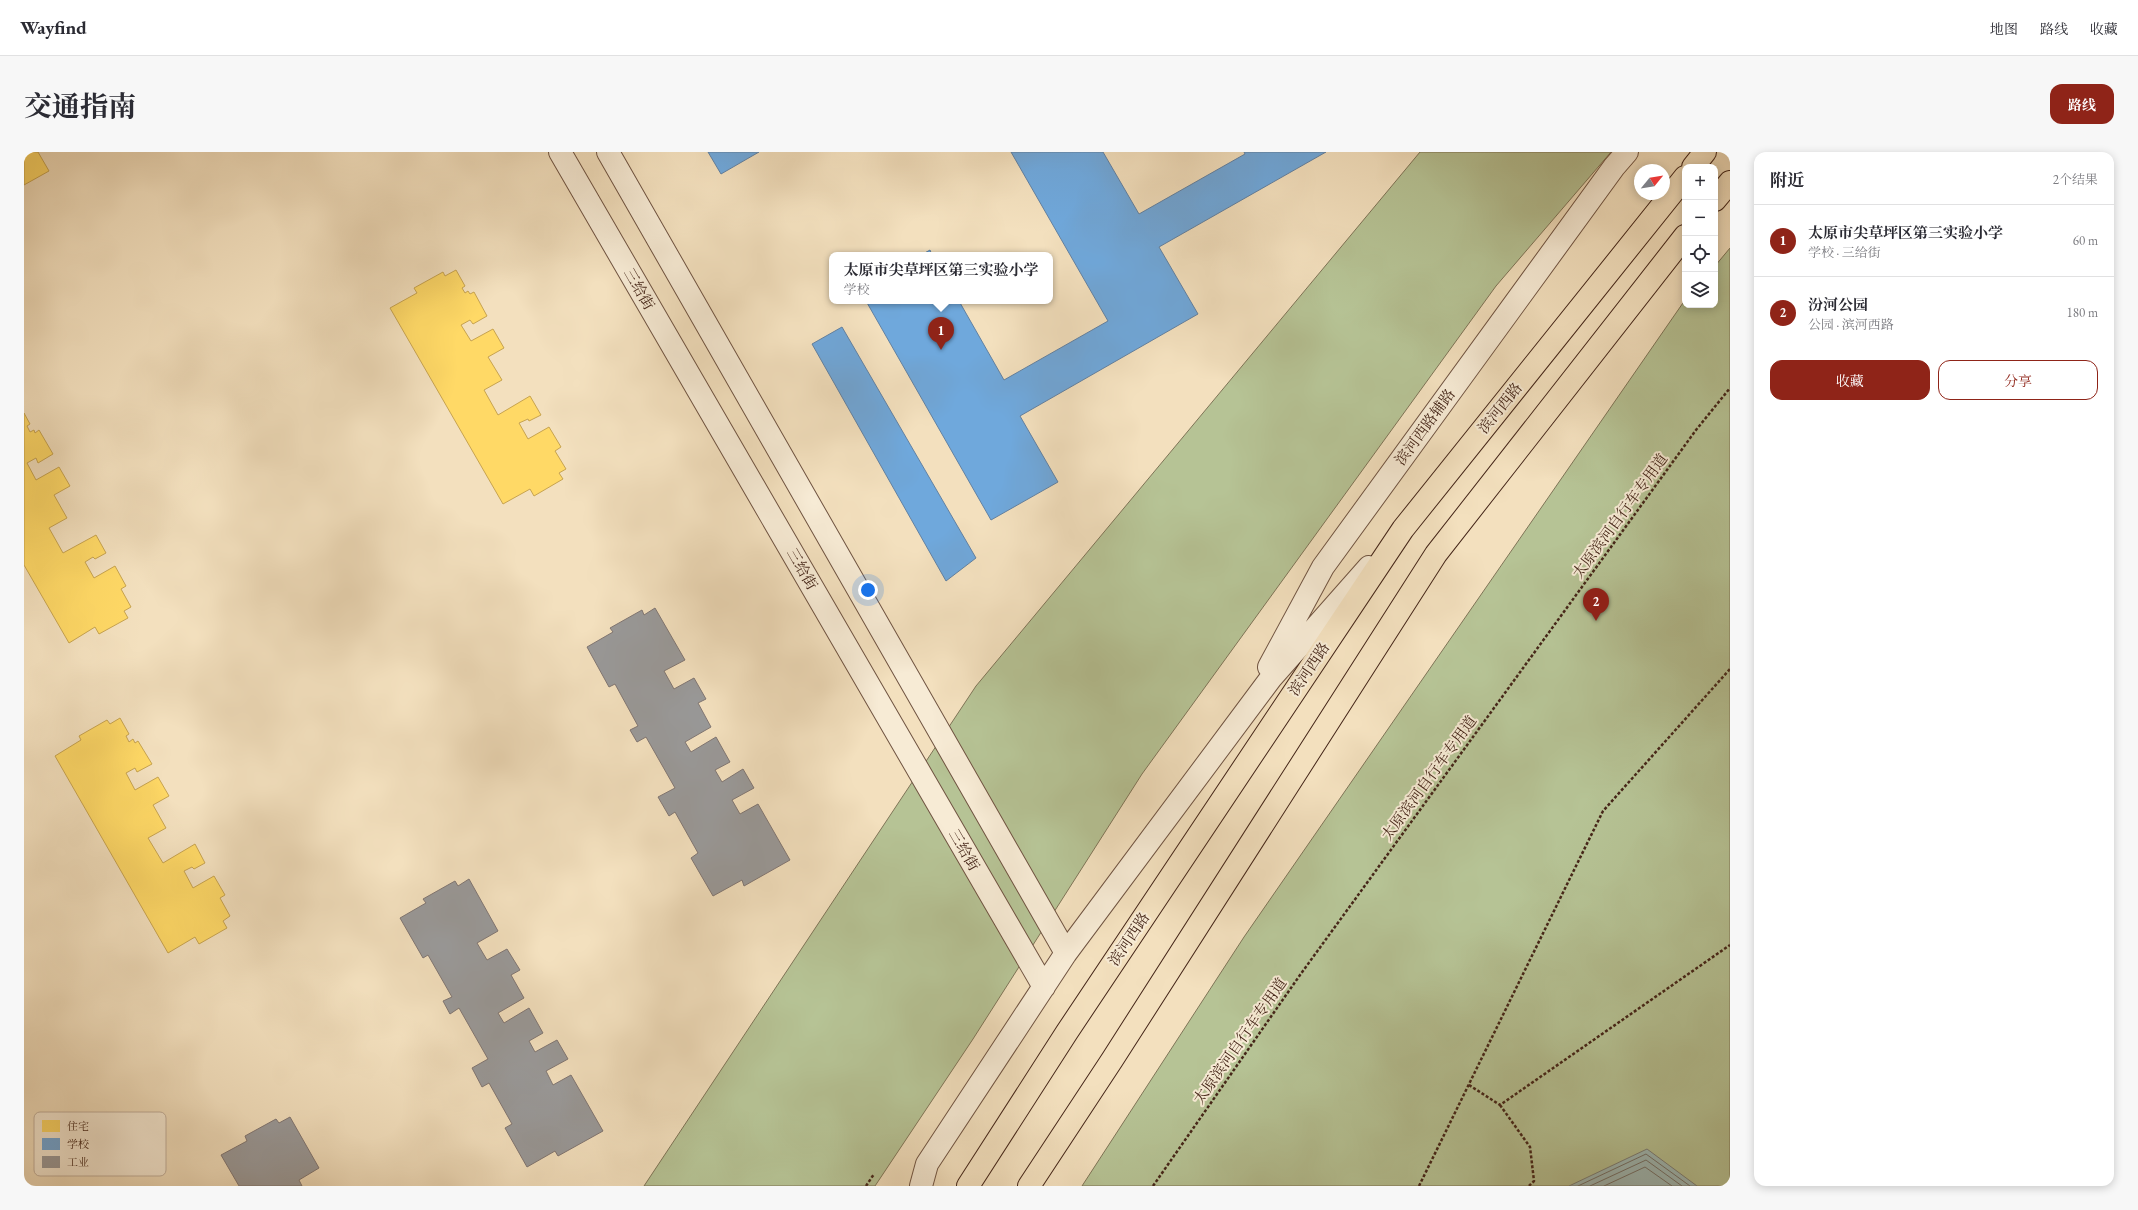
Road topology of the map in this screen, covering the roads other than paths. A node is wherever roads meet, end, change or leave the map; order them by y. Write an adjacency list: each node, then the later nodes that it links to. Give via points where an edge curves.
1 (560, 152): 13 (street, 三给街)
2 (608, 152): 12 (street)
3 (1628, 152): 11 (street, 滨河西路辅路, via 1614,167 1322,567)
4 (1705, 152): 5 (highway)
5 (1695, 164)
6 (1682, 181): 10 (highway, 滨河西路)
7 (1730, 182): 8 (highway)
8 (1718, 196)
9 (1682, 240): 18 (highway, via 1436,554)
10 (1403, 529): 11 (street, via 1271,678); 17 (highway, 滨河西路, via 1067,1032)
11 (1243, 715): 12 (street)
12 (1066, 953): 13 (street)
13 (1044, 987): 14 (street)
14 (927, 1164): 15 (street); 16 (street)
15 (913, 1186)
16 (921, 1186)
17 (968, 1186)
18 (1029, 1186)

